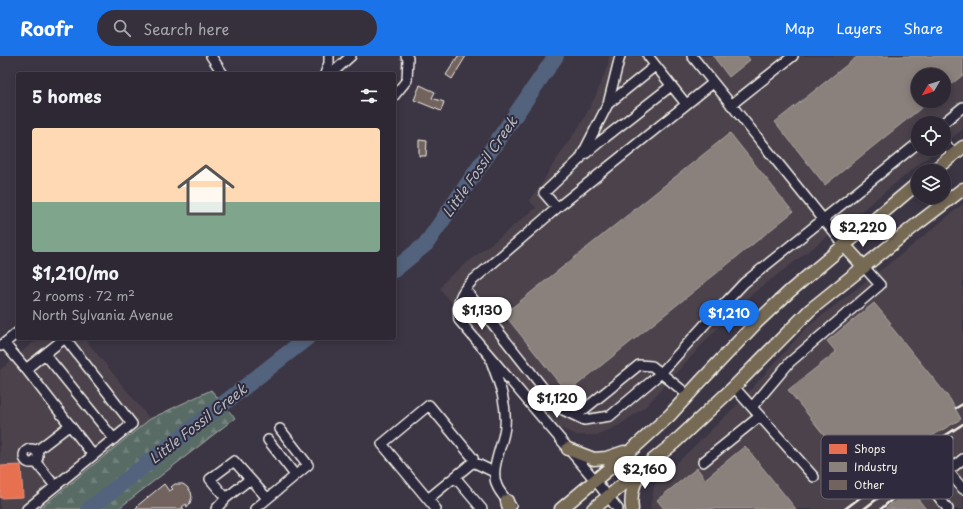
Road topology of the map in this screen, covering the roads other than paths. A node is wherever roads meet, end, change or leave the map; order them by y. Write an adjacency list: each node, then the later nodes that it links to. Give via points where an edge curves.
1 (211, 56): 10 (street)
2 (329, 56): 11 (street)
3 (351, 56): 12 (street)
4 (406, 56): 15 (street, via 407,80)
5 (620, 56): 16 (street)
6 (648, 56): 9 (street)
7 (692, 56): 13 (street)
8 (793, 56): 18 (street)
9 (656, 66): 14 (street); 16 (street)
10 (222, 72)
11 (325, 72)
12 (333, 72)
13 (713, 83): 17 (street); 18 (street)
14 (671, 86): 17 (street); 23 (street)
15 (396, 94)
16 (608, 104): 23 (street)
17 (686, 104): 27 (street)
18 (731, 105): 28 (street)
19 (963, 107): 20 (street)
20 (951, 117)
21 (911, 149): 28 (street)
22 (958, 151): 24 (main road)
23 (580, 159): 27 (street, via 544,193)
24 (942, 164)
25 (911, 189): 29 (main road)
26 (963, 189): 30 (main road)
27 (556, 208): 31 (street)
28 (823, 219): 29 (street); 39 (street, via 744,283)
29 (844, 245): 30 (main road); 41 (main road, via 756,323)
30 (864, 267): 40 (main road, via 810,310); 42 (street, via 880,285 790,362)
31 (465, 289): 37 (street, via 458,305 459,320); 43 (street, via 559,408)
32 (16, 334): 35 (street)
33 (62, 340): 36 (street)
34 (67, 340): 47 (street, via 132,424)
35 (2, 345): 38 (street)
36 (45, 354): 38 (street); 47 (street)
37 (489, 356): 50 (street); 59 (street, via 503,394 506,427)
38 (26, 369): 45 (street)
39 (661, 373): 41 (street); 43 (street, via 610,416 584,420); 43 (street, via 652,366 639,364)
40 (734, 387): 42 (street); 58 (main road, via 674,443)
41 (688, 395): 49 (main road)
42 (752, 407): 44 (street)
43 (576, 416)
44 (760, 416): 56 (street); 62 (street)
45 (70, 425): 51 (street); 52 (street)
46 (280, 429): 60 (street, via 308,465)
47 (114, 439): 52 (street)
48 (268, 440): 60 (street)
49 (636, 446): 50 (main road, via 621,454 594,459); 65 (main road)
50 (568, 449): 65 (street)
51 (36, 451): 54 (street, via 38,456); 54 (street, via 30,448 24,454 24,459 28,462)
52 (94, 455): 66 (street)
53 (963, 459): 57 (street)
54 (35, 461): 66 (street)
55 (473, 462): 59 (street); 61 (street); 71 (street, via 473,458 429,405 382,444)
56 (703, 462)
57 (953, 467)
58 (642, 468): 68 (main road); 82 (main road, via 634,483)
59 (494, 472): 73 (street, via 499,491)
60 (295, 475): 70 (street)
61 (455, 477): 71 (street); 78 (street)
62 (814, 477)
63 (953, 477): 67 (street)
64 (250, 479): 69 (street); 69 (street, via 234,461 210,479); 70 (street)
65 (595, 480): 68 (street); 79 (main road)
66 (55, 486): 74 (street)
67 (963, 489)
68 (608, 497): 80 (main road); 81 (street)
69 (226, 498): 75 (street)
70 (267, 498): 76 (street)
71 (428, 499): 77 (street)
72 (940, 499): 83 (street)
73 (510, 506)
74 (27, 509)
75 (216, 509)
76 (255, 509)
77 (436, 509)
78 (482, 509)
79 (561, 509)
80 (593, 509)
81 (618, 509)
82 (632, 509)
83 (948, 509)

